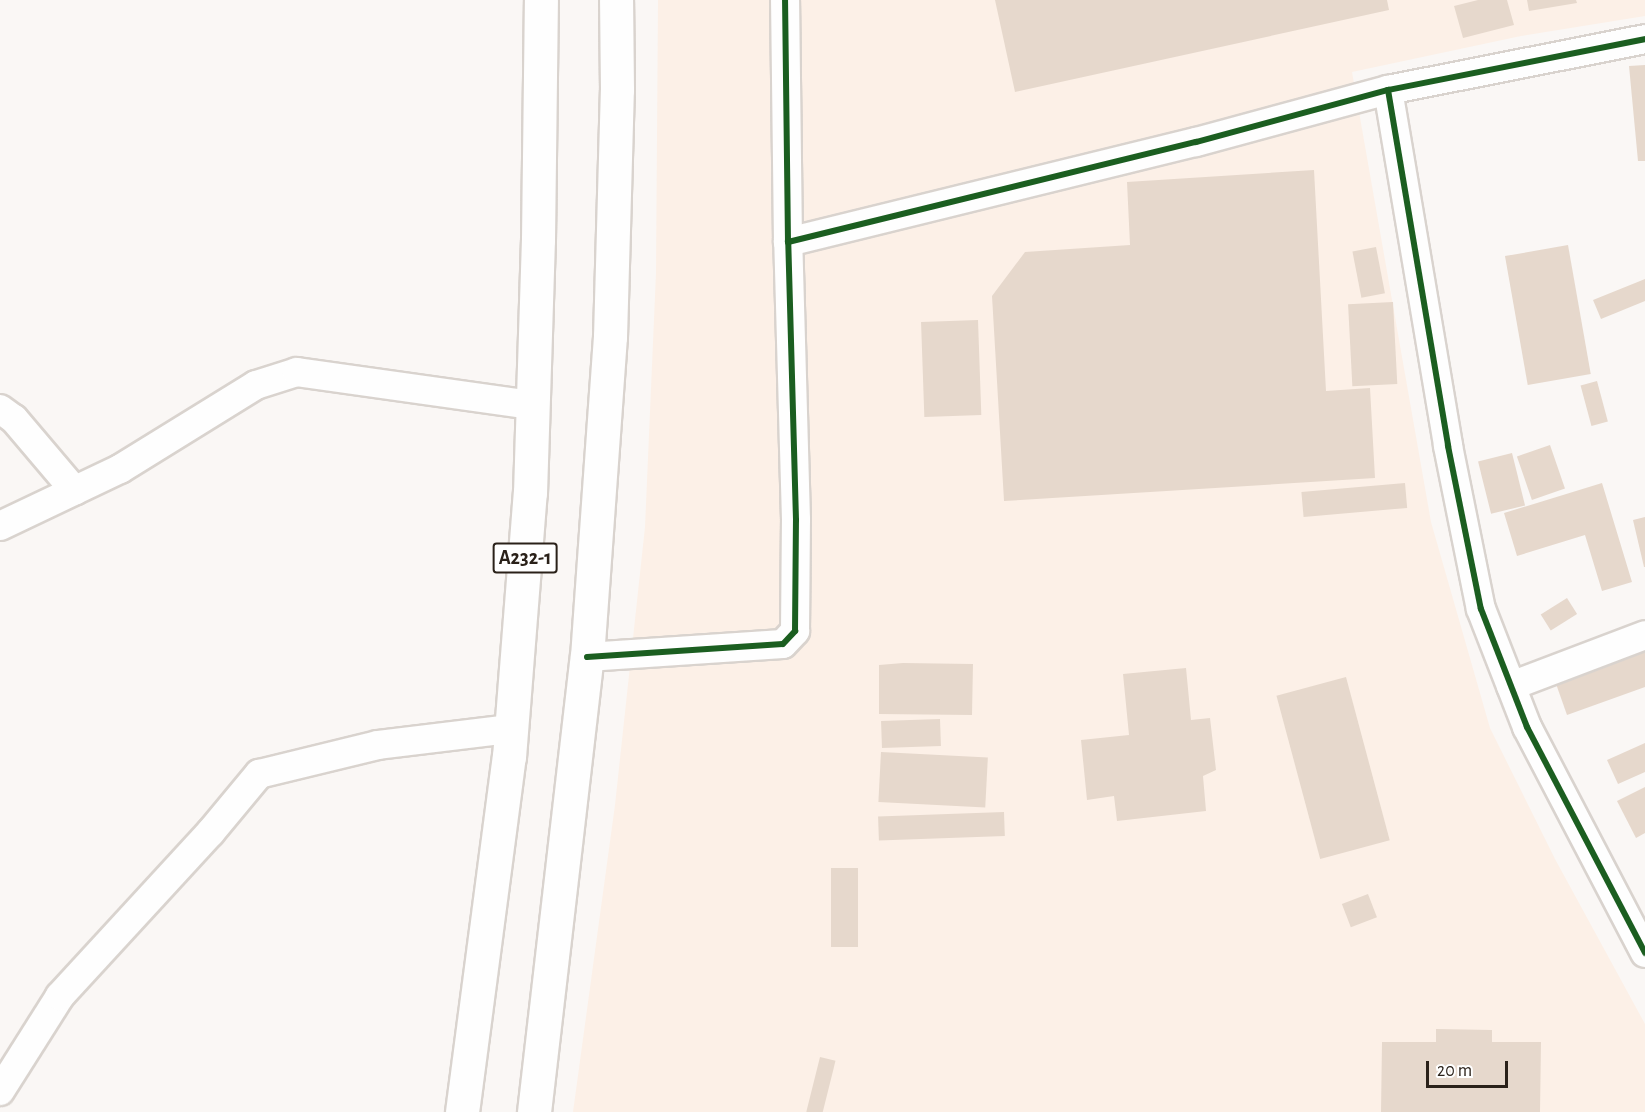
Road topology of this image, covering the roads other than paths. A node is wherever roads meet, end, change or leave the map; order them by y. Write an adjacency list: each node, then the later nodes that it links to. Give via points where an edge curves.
1 (541, 0): 7 (highway, A232-1)
2 (616, 0): 12 (highway, via 610,337)
3 (785, 0): 6 (street)
4 (1645, 39): 5 (street)
5 (1388, 90): 6 (street, via 1185,145); 13 (street, via 1448,446 1481,609)
6 (788, 242): 12 (street, via 795,631 783,644)
7 (531, 405): 9 (street, via 297,372 255,385 120,469); 14 (highway, A232-1, via 530,493)
8 (0, 408): 9 (street, via 14,419)
9 (75, 491): 10 (street)
10 (0, 526)
11 (1645, 635): 13 (street)
12 (587, 657): 18 (highway)
13 (1511, 686): 15 (street, via 1527,727)
14 (511, 729): 16 (street, via 378,745 259,774 60,996); 17 (highway, A232-1)
15 (1645, 952)
16 (0, 1091)
17 (462, 1112)
18 (534, 1112)

